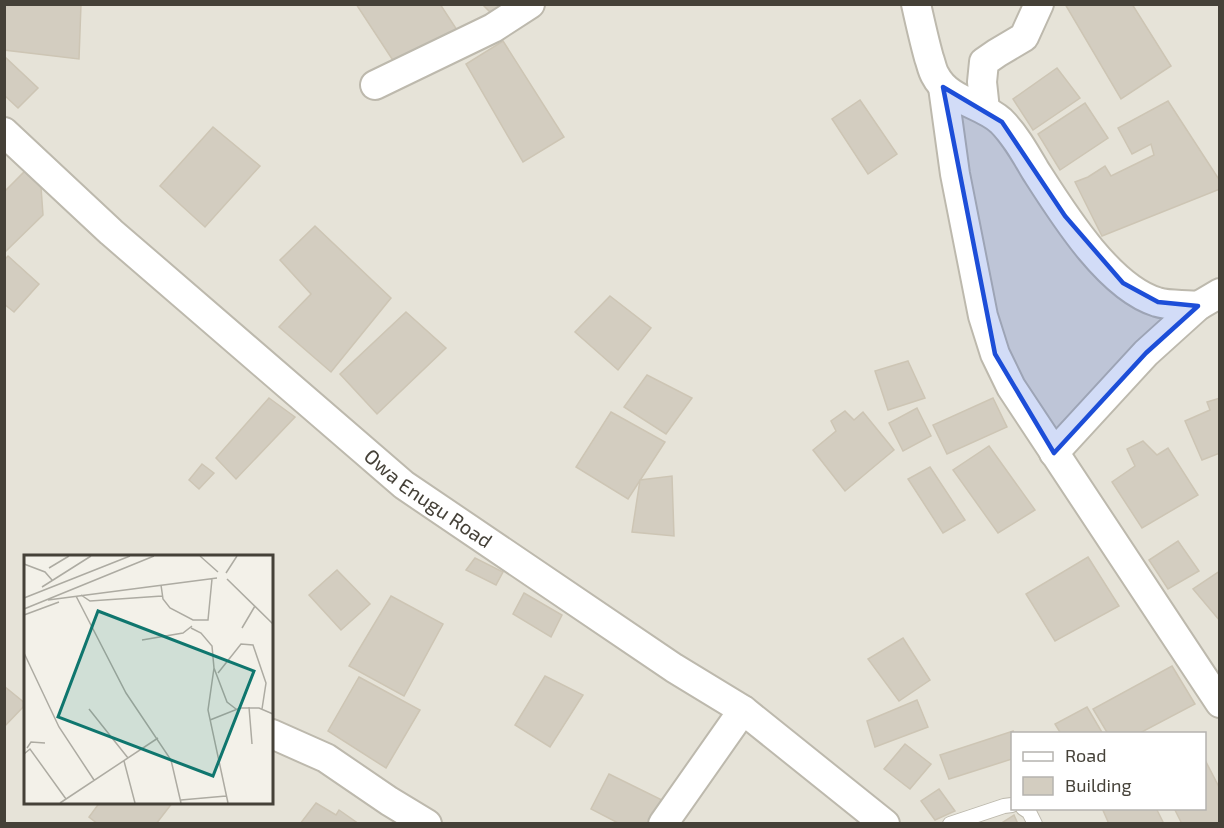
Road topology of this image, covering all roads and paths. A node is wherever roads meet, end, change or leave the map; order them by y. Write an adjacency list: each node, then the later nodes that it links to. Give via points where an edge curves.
1 (530, 4): 4 (street, via 493,28)
2 (916, 4): 5 (street, via 934,75)
3 (1039, 4): 6 (street, via 1024,37 984,62)
4 (375, 85)
5 (943, 87): 6 (street); 9 (street, via 955,174 983,316 1011,387)
6 (985, 110): 8 (street, via 1002,122 1065,216 1123,283 1158,302)
7 (4, 132): 11 (street, Owa Enugu Road, via 111,232 404,485 674,668)
8 (1209, 299): 9 (street, via 1146,353)
9 (1054, 453): 10 (street)
10 (1220, 703)
11 (743, 710): 16 (street); 17 (street, Owa Enugu Road)
12 (273, 734): 15 (street, via 326,758)
13 (1011, 805): 18 (lane)
14 (1026, 810): 19 (lane)
15 (427, 824)
16 (663, 824)
17 (885, 824)
18 (950, 824)
19 (1035, 824)

